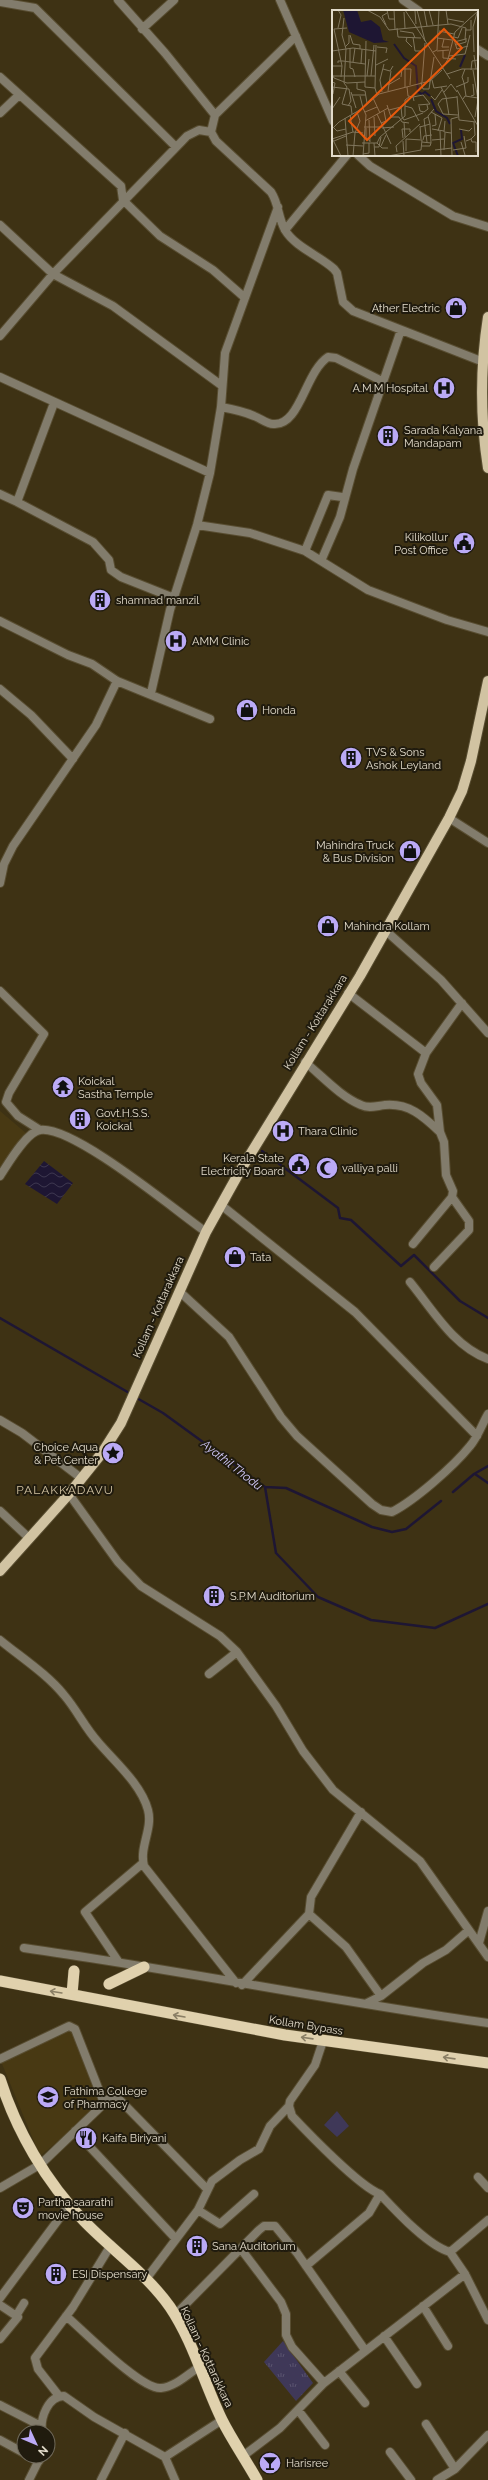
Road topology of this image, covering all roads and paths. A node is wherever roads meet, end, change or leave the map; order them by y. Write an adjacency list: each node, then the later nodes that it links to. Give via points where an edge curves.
1 (118, 0): 7 (street)
2 (174, 0): 7 (street)
3 (280, 0): 8 (street)
4 (403, 0): 6 (street)
5 (0, 2): 17 (street, via 35,8)
6 (418, 10)
7 (142, 29): 14 (street, via 165,53)
8 (296, 36): 14 (street); 15 (street)
9 (478, 50): 10 (street)
10 (488, 56)
11 (0, 77): 12 (street)
12 (19, 95): 13 (street); 20 (street, via 120,186)
13 (0, 113)
14 (215, 115): 16 (street)
15 (332, 119)
16 (211, 132): 17 (street, via 193,132); 21 (street, via 216,141 271,192)
17 (176, 147): 20 (street)
18 (346, 156): 24 (street)
19 (359, 156): 23 (street, via 370,166 453,216)
20 (123, 200): 25 (street); 26 (street, via 160,236 213,270)
21 (278, 206): 24 (street); 26 (street)
22 (0, 225): 25 (street)
23 (488, 227)
24 (285, 230): 28 (street, via 334,269 343,302 348,307)
25 (52, 274): 29 (street); 33 (street, via 112,306)
26 (244, 297): 33 (street, via 225,353)
27 (488, 317): 30 (main road)
28 (401, 330): 30 (street); 32 (street)
29 (0, 336)
30 (484, 356): 36 (main road, via 482,416)
31 (0, 377): 34 (street)
32 (382, 381): 35 (street, via 336,358 328,357 316,367 294,414 286,422 272,424 238,410); 43 (street, via 340,517)
33 (221, 385): 35 (street)
34 (54, 403): 37 (street); 40 (street)
35 (221, 407): 37 (street)
36 (488, 468)
37 (210, 473): 41 (street)
38 (0, 494): 40 (street)
39 (342, 497): 42 (street, via 328,495)
40 (17, 502): 44 (street, via 93,542 109,560 112,570 121,577)
41 (197, 525): 42 (street, via 250,533); 44 (street)
42 (305, 551): 43 (street)
43 (321, 561): 46 (street, via 368,590 447,620)
44 (174, 598): 50 (street)
45 (0, 622): 47 (street, via 92,664)
46 (488, 632)
47 (117, 681): 50 (street); 52 (street, via 96,725)
48 (488, 681): 53 (main road, Kollam - Kottarakkara, via 472,760)
49 (0, 688): 52 (street, via 31,715)
50 (151, 693): 51 (street)
51 (210, 719)
52 (73, 759): 55 (street, via 13,846 4,864)
53 (449, 818): 54 (street); 56 (main road, Kollam - Kottarakkara)
54 (488, 843)
55 (0, 883)
56 (386, 930): 58 (main road, Kollam - Kottarakkara); 59 (street, via 441,980)
57 (0, 991): 63 (street, via 44,1034 6,1102 18,1116)
58 (348, 993): 61 (street); 62 (main road, Kollam - Kottarakkara)
59 (462, 1004): 60 (street); 61 (street)
60 (488, 1033)
61 (426, 1053): 64 (street, via 418,1074 421,1083 437,1105)
62 (305, 1062): 64 (street, via 352,1101 371,1108 397,1104 411,1108 424,1116); 67 (main road, Kollam - Kottarakkara)
63 (40, 1130): 65 (street, via 23,1144); 68 (street, via 70,1138 101,1156)
64 (440, 1132): 66 (street, via 444,1142 446,1176 453,1191)
65 (0, 1176)
66 (452, 1197): 69 (street); 70 (street, via 469,1221 469,1230)
67 (221, 1205): 68 (main road, Kollam - Kottarakkara); 76 (street, via 355,1312)
68 (206, 1232): 72 (main road, Kollam - Kottarakkara)
69 (413, 1244)
70 (434, 1267)
71 (410, 1282): 73 (street, via 463,1345 474,1354)
72 (180, 1292): 76 (street, via 229,1338 280,1417 296,1436 353,1489 381,1510 392,1512 406,1504 450,1467); 77 (main road, Kollam - Kottarakkara, via 120,1423 102,1453)
73 (488, 1360)
74 (488, 1414): 76 (street)
75 (0, 1420): 77 (street, via 22,1433)
76 (477, 1436)
77 (81, 1478): 78 (main road)
78 (69, 1494): 80 (main road); 83 (street, via 118,1562 141,1586 220,1636)
79 (0, 1511): 80 (street)
80 (30, 1538): 81 (main road)
81 (0, 1571)
82 (0, 1640): 86 (street, via 64,1694 92,1735 143,1796 148,1812 148,1830)
83 (237, 1652): 84 (street); 85 (street, via 276,1706 303,1751 333,1790)
84 (209, 1674)
85 (360, 1812): 88 (street, via 311,1897); 89 (street, via 420,1861)
86 (143, 1863): 93 (street, via 85,1912); 98 (street)
87 (488, 1911): 90 (street)
88 (309, 1914): 98 (street); 100 (street, via 346,1947)
89 (469, 1930): 90 (street); 100 (street, via 446,1950 423,1963)
90 (479, 1943): 92 (street)
91 (24, 1948): 93 (street)
92 (488, 1957)
93 (118, 1961): 94 (street)
94 (144, 1966): 97 (highway); 98 (street)
95 (74, 1971): 99 (highway)
96 (0, 1981): 99 (highway, Kollam Bypass, one-way to 96)
97 (109, 1984)
98 (239, 1984): 101 (street)
99 (72, 1994): 103 (highway, Kollam Bypass, one-way to 99)
100 (381, 1996): 101 (street)
101 (367, 2004): 102 (street)
102 (488, 2023)
103 (324, 2041): 105 (highway, Kollam Bypass, one-way to 103); 108 (street, via 315,2065)
104 (0, 2059): 107 (street, via 69,2026 75,2029)
105 (488, 2063)
106 (0, 2079): 110 (highway, Kollam - Kottarakkara, via 8,2104)
107 (104, 2103): 109 (street); 114 (street, via 114,2094)
108 (288, 2106): 114 (street, via 270,2126 258,2149 220,2174); 116 (street, via 297,2121 339,2162 372,2191)
109 (75, 2131): 110 (street); 120 (street)
110 (41, 2164): 112 (street); 117 (highway, Kollam - Kottarakkara)
111 (478, 2177): 113 (street)
112 (0, 2188)
113 (488, 2188)
114 (207, 2189): 118 (street)
115 (254, 2194): 118 (street, via 220,2224)
116 (380, 2194): 123 (street, via 420,2232 443,2250); 124 (street, via 369,2213)
117 (70, 2204): 121 (highway, Kollam - Kottarakkara, via 84,2221); 127 (street)
118 (198, 2210): 120 (street)
119 (488, 2220): 123 (street)
120 (176, 2239): 126 (street)
121 (111, 2245): 126 (highway, Kollam - Kottarakkara); 133 (street)
122 (241, 2249): 124 (street, via 264,2226 275,2226); 131 (street); 141 (street, via 281,2302 286,2314 286,2334 292,2347)
123 (450, 2252): 125 (street)
124 (306, 2266): 138 (street)
125 (465, 2274): 130 (street); 134 (street)
126 (146, 2279): 131 (highway, Kollam - Kottarakkara)
127 (0, 2298)
128 (24, 2302): 132 (street)
129 (0, 2305): 132 (street)
130 (423, 2306): 135 (street); 137 (street)
131 (175, 2315): 139 (highway, Kollam - Kottarakkara)
132 (16, 2316): 136 (street, via 18,2317)
133 (66, 2316): 139 (street, via 132,2375 151,2386 168,2386); 143 (street, via 35,2358 38,2369)
134 (488, 2320)
135 (384, 2336): 138 (street); 142 (street)
136 (0, 2339)
137 (448, 2346)
138 (366, 2350): 140 (street)
139 (199, 2367): 147 (highway, Kollam - Kottarakkara)
140 (339, 2371): 141 (street); 144 (street)
141 (324, 2383): 146 (street)
142 (417, 2384)
143 (59, 2396): 149 (street, via 44,2413); 151 (street, via 64,2396 94,2417)
144 (365, 2403)
145 (0, 2405): 148 (street)
146 (298, 2410): 154 (street); 157 (street, via 280,2428)
147 (222, 2420): 157 (highway, Kollam - Kottarakkara); 158 (street)
148 (33, 2424)
149 (43, 2424)
150 (426, 2424): 160 (street)
151 (125, 2433): 158 (street); 162 (street)
152 (488, 2435): 160 (street)
153 (0, 2440): 155 (street)
154 (325, 2445)
155 (16, 2449)
156 (390, 2452): 165 (street)
157 (243, 2456): 164 (highway, Kollam - Kottarakkara)
158 (165, 2457): 163 (street)
159 (37, 2464): 161 (street)
160 (456, 2469): 166 (street)
161 (29, 2480)
162 (101, 2480)
163 (175, 2480)
164 (257, 2480)
165 (411, 2480)
166 (437, 2480)

